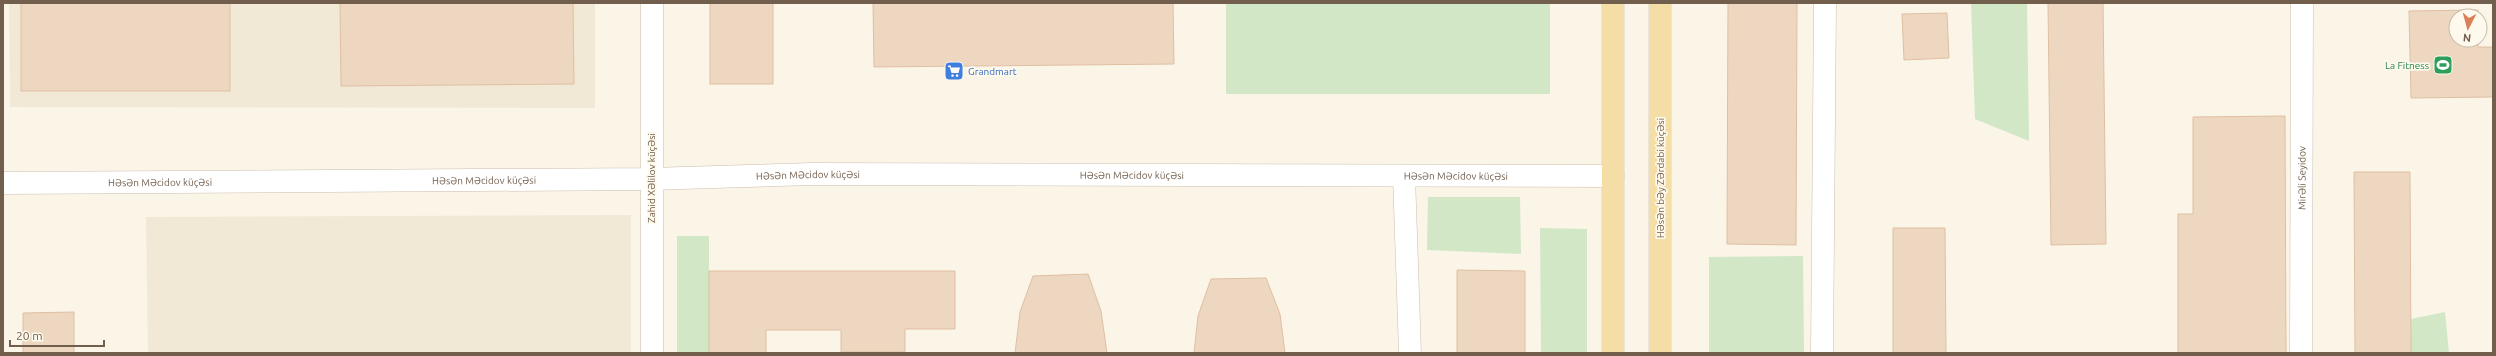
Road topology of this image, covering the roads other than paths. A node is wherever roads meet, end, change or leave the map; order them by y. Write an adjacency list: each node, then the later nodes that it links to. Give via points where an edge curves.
1 (652, 3): 8 (street, Zahid Xəlilov küçəsi)
2 (1613, 3): 7 (main road)
3 (1660, 3): 13 (main road, Həsən bəy Zərdabi küçəsi)
4 (1825, 3): 14 (street)
5 (2302, 3): 15 (street, Mirəli Seyidov)
6 (1404, 176): 7 (street, Həsən Məcidov küçəsi); 8 (street, Həsən Məcidov küçəsi, via 812,174); 11 (street)
7 (1613, 176): 12 (main road)
8 (650, 179): 9 (street, Həsən Məcidov küçəsi); 10 (street, Zahid Xəlilov küçəsi)
9 (3, 183)
10 (652, 353)
11 (1410, 353)
12 (1613, 353)
13 (1660, 353)
14 (1822, 353)
15 (2300, 353)

